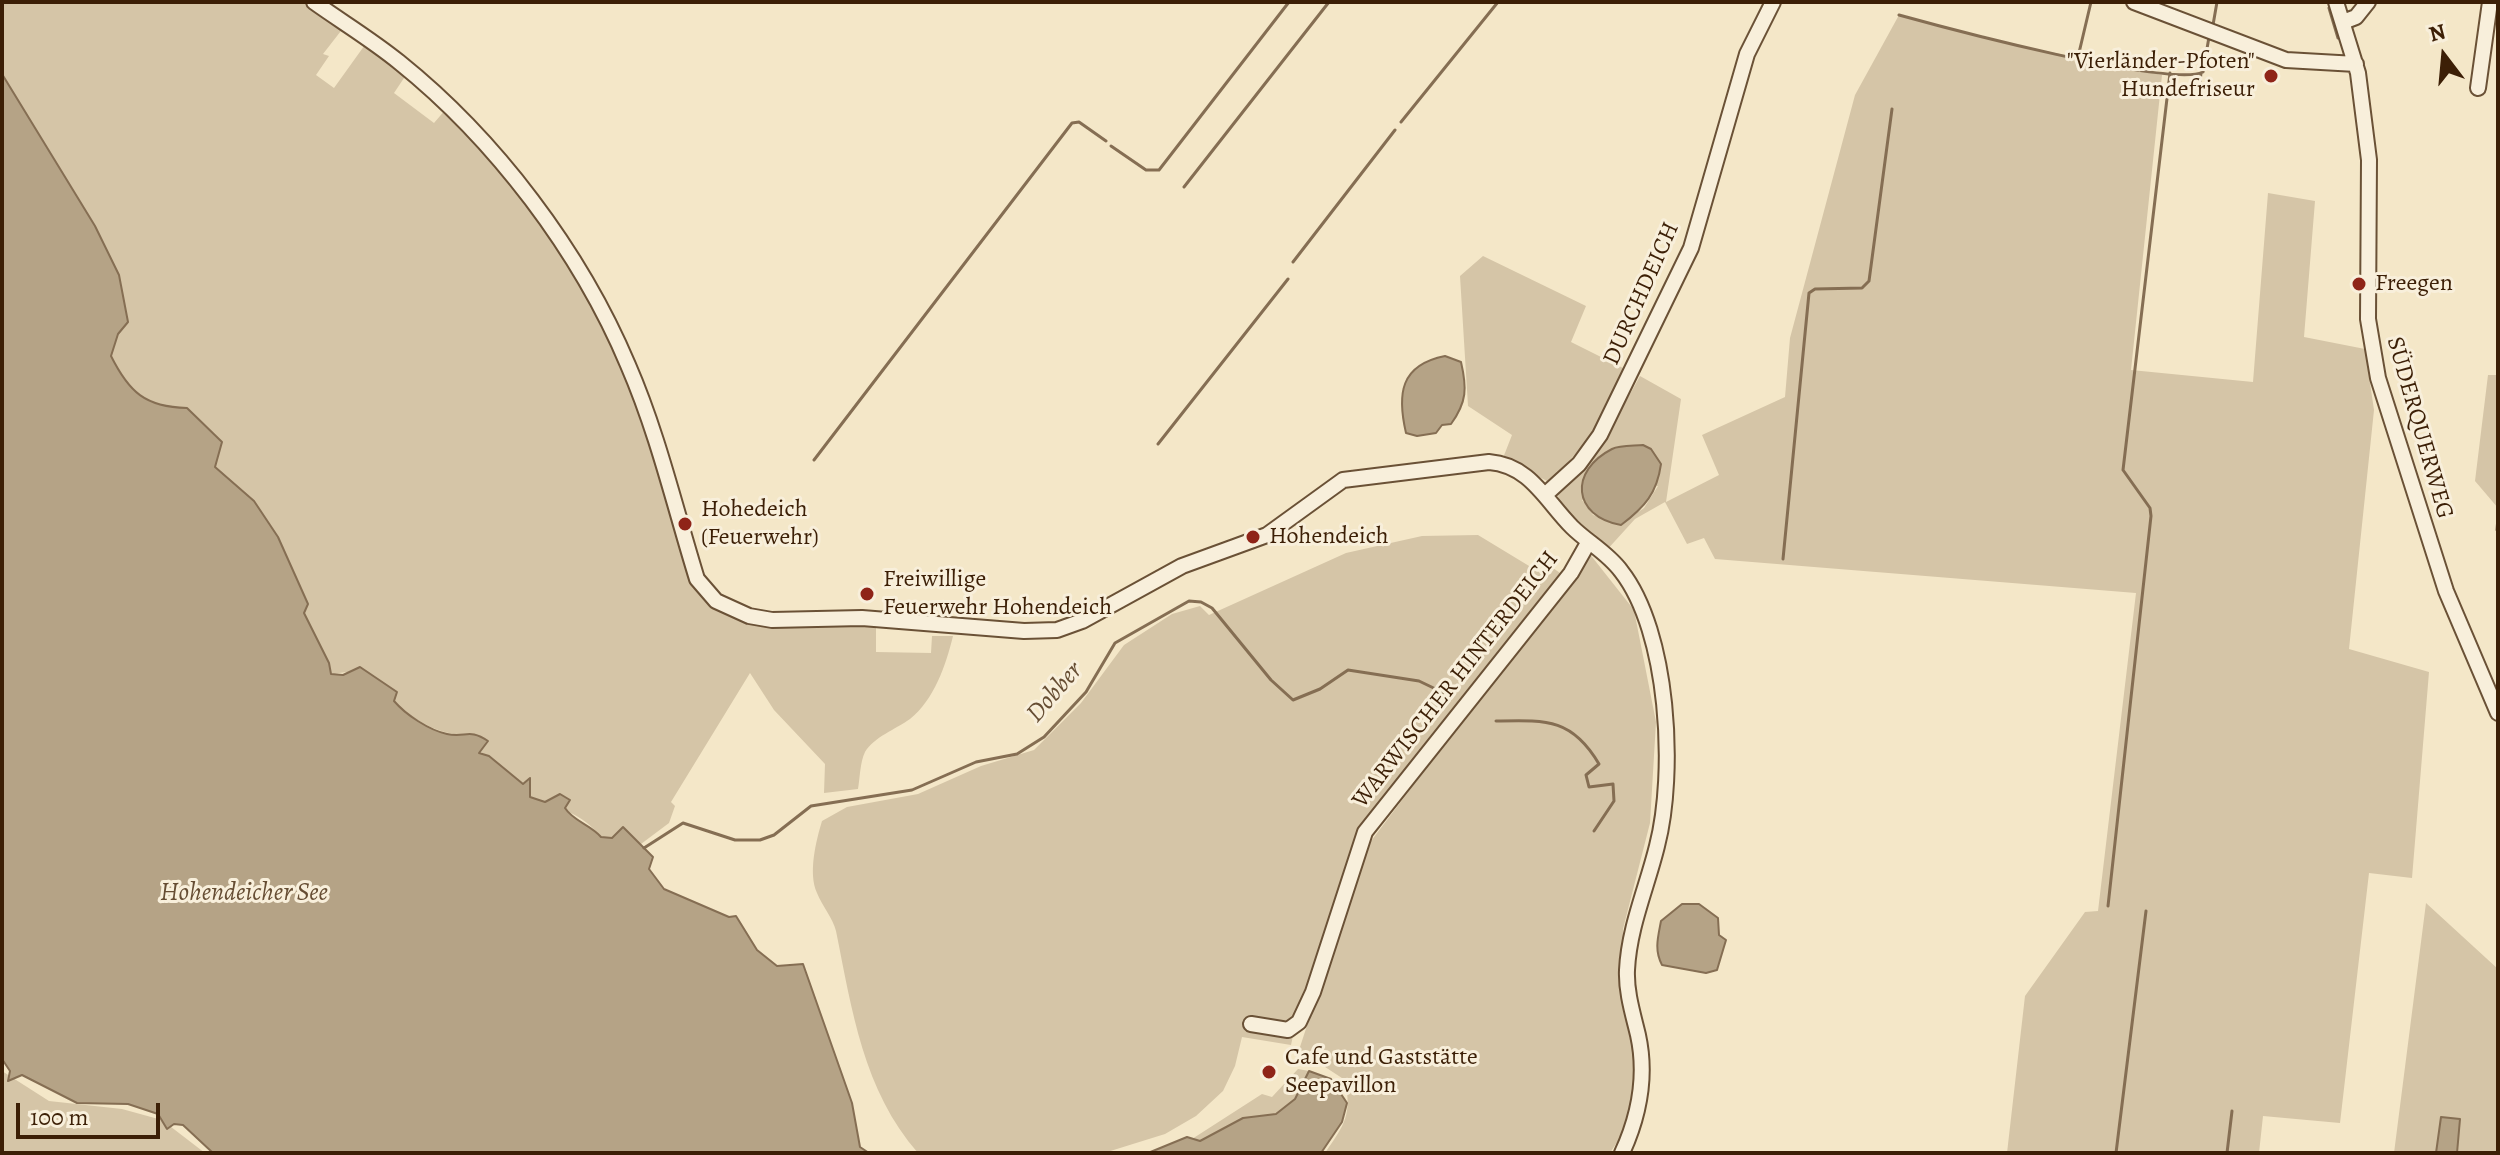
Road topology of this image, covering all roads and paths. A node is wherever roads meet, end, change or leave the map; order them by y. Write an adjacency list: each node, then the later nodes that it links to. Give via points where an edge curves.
1 (314, 2): 10 (street, WARWISCHER HINTERDEICH, via 434,92 488,146 545,218 627,361 697,579 716,601 749,616 1057,630 1182,566 1267,535 1328,488 1351,477 1494,462 1524,475)
2 (1773, 2): 10 (street, DURCHDEICH, via 1747,54 1691,248 1600,435 1579,464)
3 (2134, 2): 8 (street, via 2286,60)
4 (2336, 2): 7 (street, SÜDERQUERWEG)
5 (2368, 2): 7 (street, via 2356,17)
6 (2490, 2): 9 (street)
7 (2343, 22): 8 (street, SÜDERQUERWEG)
8 (2356, 64): 12 (street, SÜDERQUERWEG, via 2370,169 2368,319 2378,378 2446,591)
9 (2478, 88)
10 (1546, 494): 11 (street, WARWISCHER HINTERDEICH)
11 (1588, 543): 13 (street, WARWISCHER HINTERDEICH, via 1571,573 1365,832 1325,960 1299,1022 1288,1030); 14 (street, WARWISCHER HINTERDEICH, via 1623,573 1647,621 1658,666 1666,750 1663,821 1629,947 1628,990 1643,1079)
12 (2498, 713)
13 (1251, 1024)
14 (1622, 1153)

